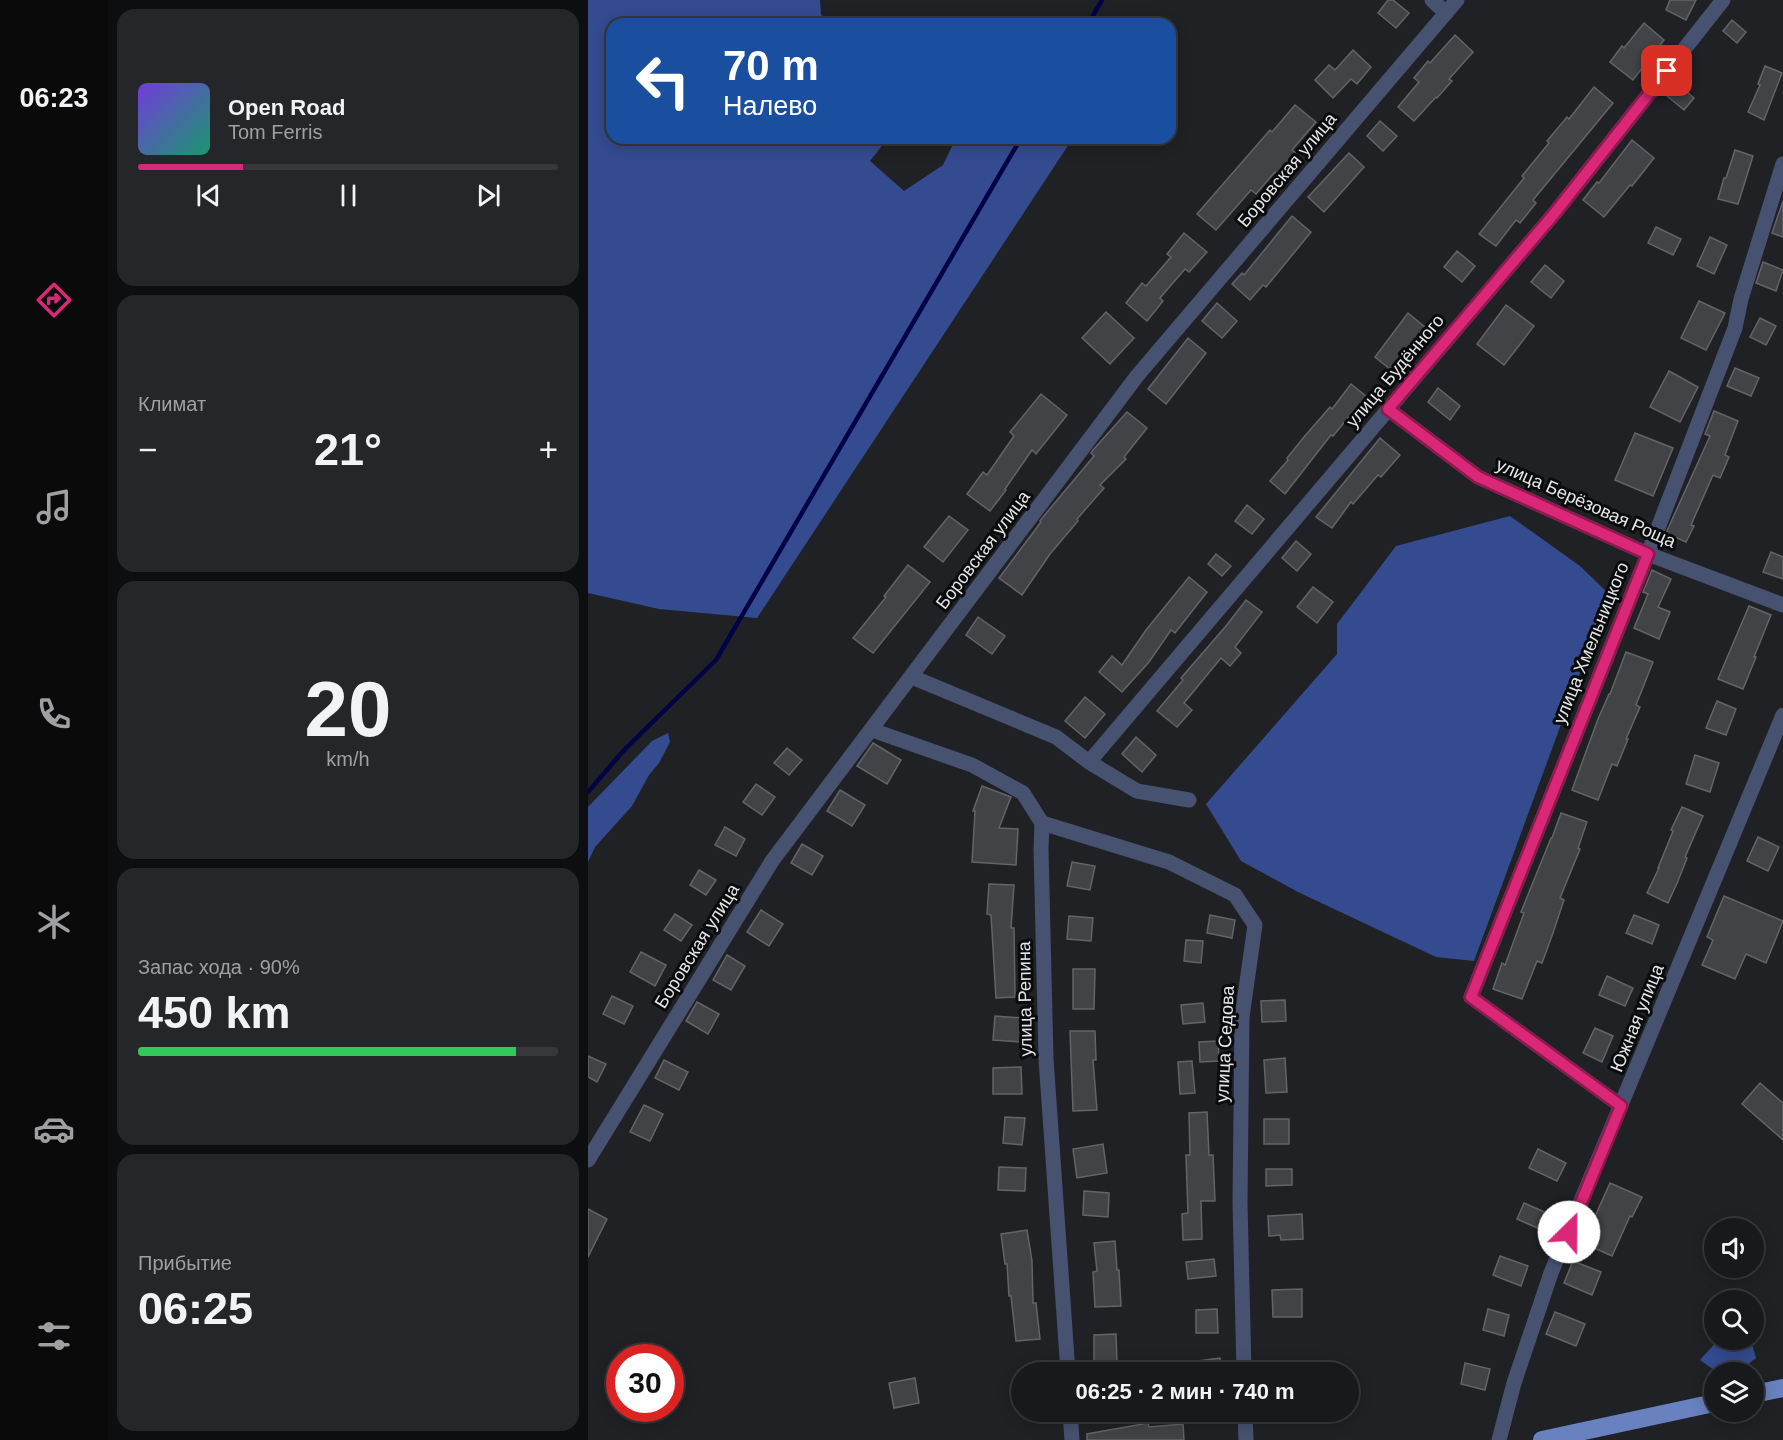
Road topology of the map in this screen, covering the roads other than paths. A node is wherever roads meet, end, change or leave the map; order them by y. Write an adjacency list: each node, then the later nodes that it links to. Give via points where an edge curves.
1 (1432, 0): 4 (street)
2 (1457, 0): 4 (street, Боровская улица)
3 (1723, 0): 6 (street, улица Будённого, via 1554,214)
4 (1446, 13): 9 (street, Боровская улица, via 1137,376)
5 (1783, 164): 7 (street, улица Хмельницкого, via 1735,328)
6 (1388, 409): 7 (street, улица Берёзовая Роща, via 1478,477); 12 (street, улица Будённого)
7 (1648, 554): 8 (street, улица Берёзовая Роща); 15 (street, улица Хмельницкого, via 1471,997)
8 (1783, 605)
9 (912, 677): 11 (street, Боровская улица); 12 (street, via 1056,737)
10 (1783, 715): 15 (street, Южная улица)
11 (872, 730): 14 (street, via 972,765 1023,794); 16 (street, Боровская улица, via 772,861)
12 (1089, 762): 13 (street, via 1137,791)
13 (1189, 800)
14 (1042, 823): 17 (street, улица Репина, via 1046,1059); 18 (street, улица Седова, via 1169,862 1235,895 1255,925 1242,1017 1240,1202)
15 (1621, 1106): 26 (street, Южная улица, via 1551,1273)
16 (588, 1160)
17 (1067, 1362)
18 (1245, 1362)
19 (1783, 1388): 20 (main road)
20 (1764, 1392)
21 (1704, 1405): 27 (main road)
22 (1071, 1422): 24 (street)
23 (1245, 1422): 25 (street)
24 (1072, 1440)
25 (1246, 1440)
26 (1499, 1440)
27 (1542, 1440)

